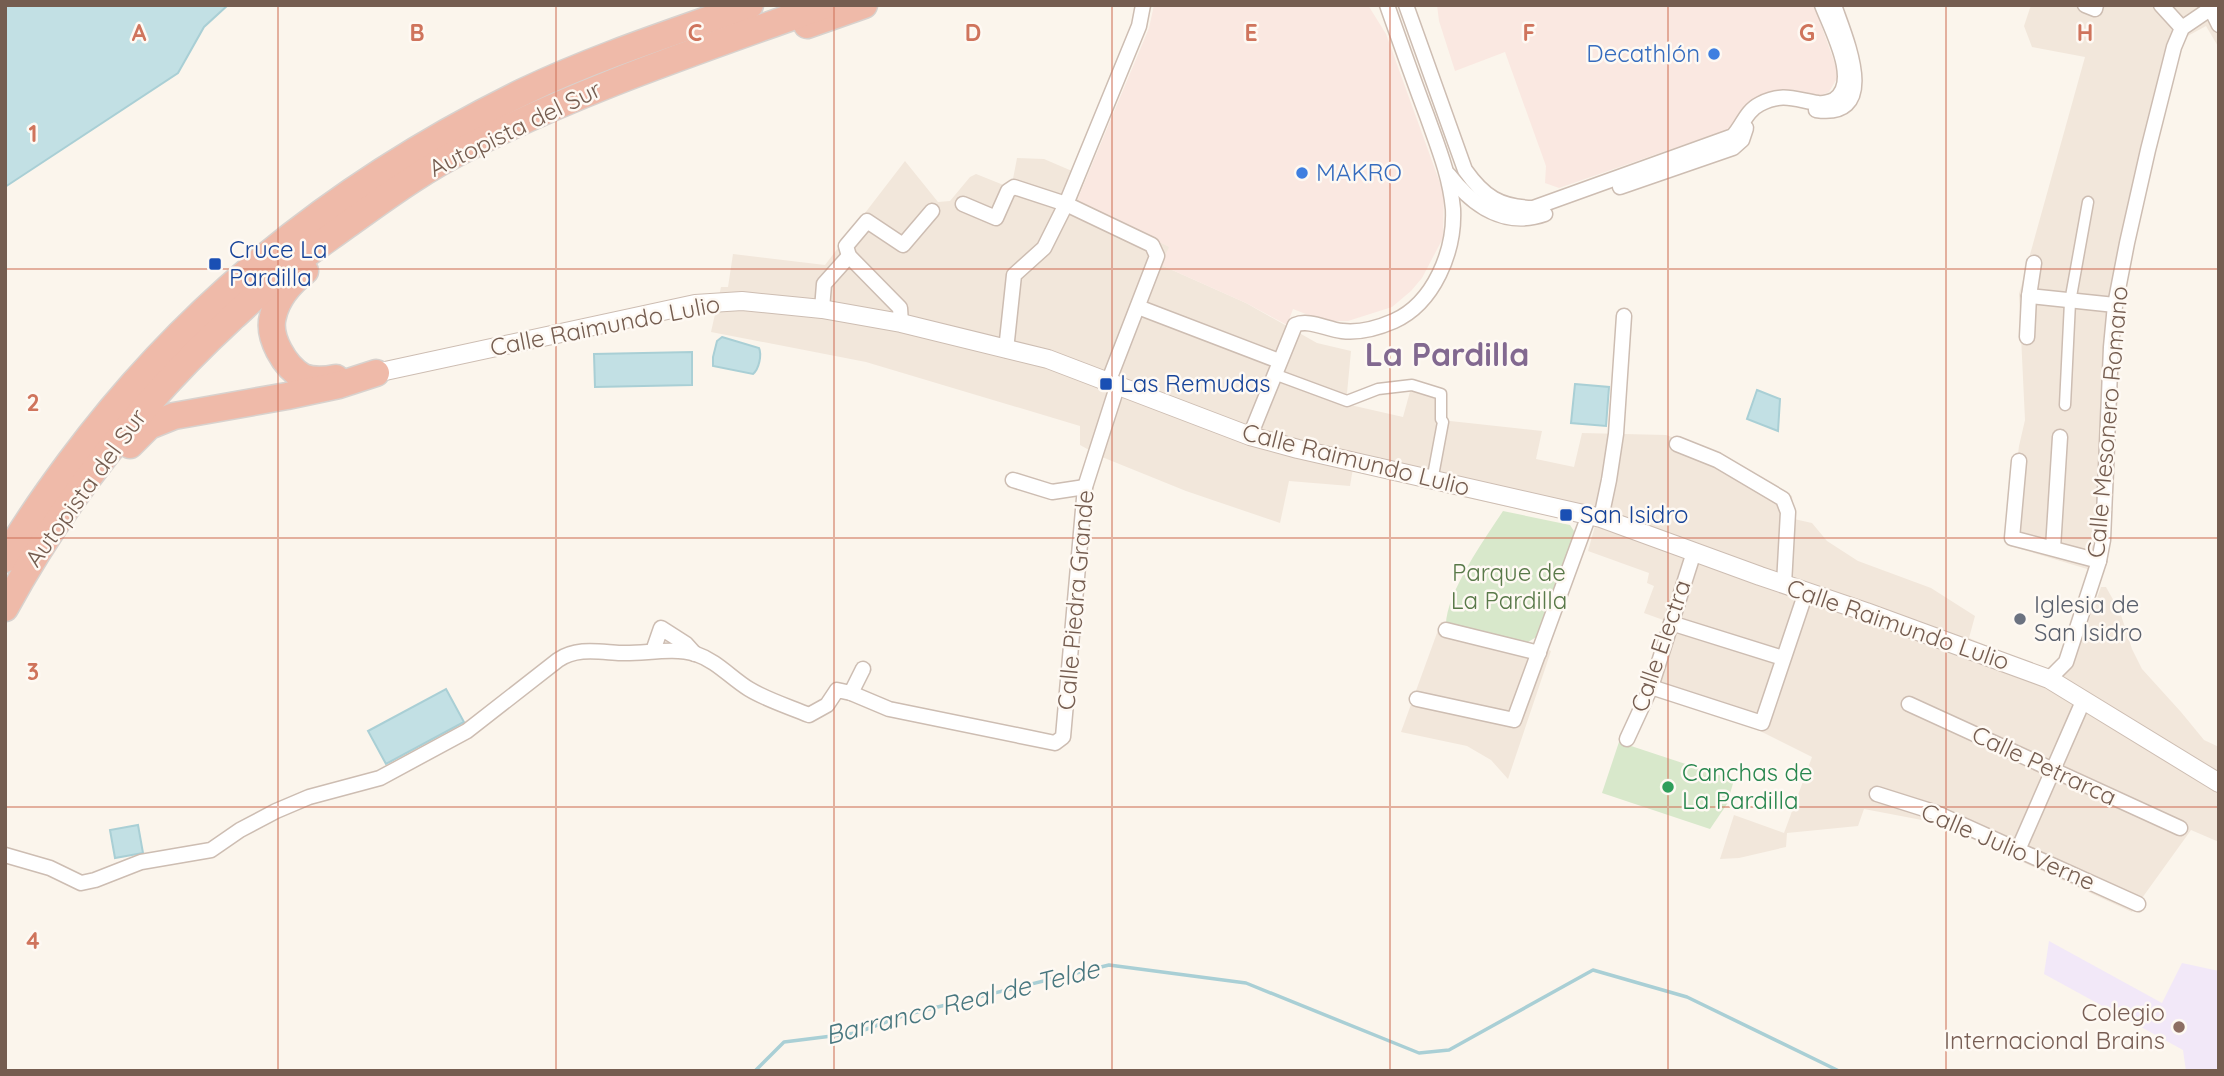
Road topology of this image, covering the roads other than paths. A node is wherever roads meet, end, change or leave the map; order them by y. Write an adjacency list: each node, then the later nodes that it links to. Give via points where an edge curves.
1 (721, 5): 14 (highway)
2 (750, 5): 14 (highway, Autopista del Sur)
3 (825, 5): 14 (highway, Autopista del Sur)
4 (864, 5): 14 (highway, via 757,42)
5 (1143, 5): 18 (street, via 1139,26)
6 (1387, 5): 15 (street)
7 (1406, 5): 8 (street, via 1465,170 1496,201 1514,208 1533,208 1733,136 1752,108 1769,99 1793,97 1819,103 1834,99 1847,76)
8 (1822, 5)
9 (1834, 5): 15 (street, via 1856,75 1852,95 1836,110 1771,103 1755,113 1733,148 1536,216 1514,219 1492,213 1473,202)
10 (2161, 5): 13 (street)
11 (2210, 7): 12 (street); 13 (street)
12 (2219, 25)
13 (2182, 28): 25 (street, Calle Mesonero Romano, via 2148,150)
14 (614, 67): 20 (highway, Autopista del Sur, via 538,114 464,149); 47 (highway, Autopista del Sur, via 526,91 442,134 348,192 266,254 193,321 93,431 44,497)
15 (1448, 174): 32 (street, via 1451,239 1434,284 1420,303 1396,320 1370,329 1343,331 1301,322 1295,325)
16 (2088, 202): 24 (street)
17 (963, 204): 18 (street, Calle Piedra Grande, via 996,218 1014,187)
18 (1066, 204): 26 (street, Calle Piedra Grande, via 1152,245 1157,256); 31 (street, via 1044,248 1014,275)
19 (932, 211): 21 (street, via 903,245 867,221 846,246)
20 (363, 214): 33 (highway, via 341,243 298,276 272,317 275,341 286,362 304,377 323,380); 47 (highway, Autopista del Sur, via 281,273 209,339 161,388 65,511)
21 (849, 256): 27 (street, via 824,284); 29 (street, via 900,308)
22 (2034, 263): 23 (street)
23 (2029, 296): 24 (street); 30 (street)
24 (2070, 302): 25 (street); 35 (street)
25 (2115, 305): 46 (street, Calle Mesonero Romano)
26 (1138, 307): 32 (street); 34 (street, Calle Piedra Grande)
27 (822, 309): 29 (street, Calle Raimundo Lulio); 33 (street, Calle Raimundo Lulio, via 742,301 695,304)
28 (1624, 316): 43 (street, via 1616,434 1609,480)
29 (901, 323): 31 (street, Calle Raimundo Lulio)
30 (2027, 337)
31 (1006, 350): 34 (street, Calle Raimundo Lulio)
32 (1276, 368): 36 (street); 41 (street, via 1347,401 1378,389 1412,385 1441,394 1443,422)
33 (376, 373): 47 (highway, via 339,385 174,416 149,426 60,539)
34 (1113, 382): 36 (street, Calle Raimundo Lulio); 42 (street, Calle Piedra Grande)
35 (2065, 405)
36 (1250, 436): 41 (street, Calle Raimundo Lulio)
37 (2060, 438): 44 (street)
38 (1677, 443): 48 (street, via 1717,460 1783,499 1788,512)
39 (2018, 461): 44 (street, via 2012,538)
40 (1013, 480): 42 (street, via 1052,492)
41 (1432, 481): 43 (street, Calle Raimundo Lulio)
42 (1084, 487): 60 (street, Calle Piedra Grande, via 1063,737 1055,743 965,725 889,709)
43 (1595, 517): 45 (street, Calle Raimundo Lulio); 54 (street)
44 (2053, 548): 46 (street)
45 (1694, 552): 48 (street, Calle Raimundo Lulio); 51 (street, Calle Electra)
46 (2099, 561): 58 (street, Calle Mesonero Romano, via 2066,662)
47 (16, 563): 50 (highway, Autopista del Sur)
48 (1784, 584): 49 (street, Calle Raimundo Lulio)
49 (1806, 592): 56 (street); 58 (street, Calle Raimundo Lulio)
50 (5, 608)
51 (1671, 623): 56 (street); 59 (street, Calle Electra)
52 (1446, 631): 54 (street)
53 (653, 651): 55 (street); 55 (street, via 661,628); 70 (street, via 567,654 467,731 380,778 276,811 211,850 141,862 81,883)
54 (1539, 653): 61 (street, via 1514,720)
55 (695, 654): 60 (street, via 750,690 809,715 827,705 837,690)
56 (1783, 658): 59 (street, via 1762,723)
57 (863, 669): 60 (street)
58 (2049, 679): 62 (street, Calle Raimundo Lulio)
59 (1651, 687): 64 (street, Calle Electra)
60 (851, 693)
61 (1417, 699)
62 (2084, 699): 65 (street); 66 (street, Calle Raimundo Lulio)
63 (1909, 704): 65 (street, Calle Petrarca)
64 (1627, 739)
65 (2053, 770): 68 (street, Calle Petrarca); 69 (street)
66 (2219, 783)
67 (1877, 794): 69 (street, Calle Julio Verne)
68 (2180, 828)
69 (2018, 850): 71 (street, Calle Julio Verne)
70 (5, 855)
71 (2138, 904)

